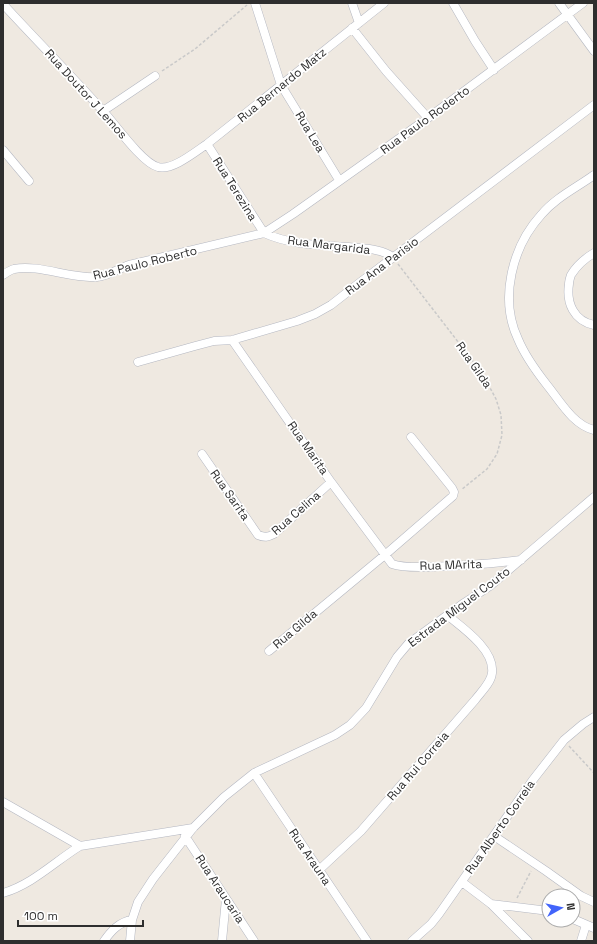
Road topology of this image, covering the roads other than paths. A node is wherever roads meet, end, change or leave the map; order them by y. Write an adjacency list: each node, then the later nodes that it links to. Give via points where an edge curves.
1 (255, 3): 13 (street, Rua Lea)
2 (352, 3): 9 (street)
3 (384, 3): 9 (street, Rua Bernardo Matz)
4 (453, 3): 11 (street)
5 (558, 3): 8 (street)
6 (583, 3): 8 (street, Rua Paulo Roderto)
7 (3, 4): 15 (street, Rua Doutor J Lemos)
8 (567, 15): 10 (street); 11 (street, Rua Paulo Roderto)
9 (355, 26): 13 (street, Rua Bernardo Matz); 16 (street, via 386,71)
10 (594, 51)
11 (494, 70): 16 (street, Rua Paulo Roderto)
12 (155, 76): 15 (street)
13 (281, 85): 17 (street, Rua Bernardo Matz); 21 (street, Rua Lea)
14 (594, 104): 25 (street, Rua Ana Parisio)
15 (103, 111): 19 (street, Rua Doutor J Lemos, via 148,161 166,168)
16 (428, 118): 21 (street, Rua Paulo Roderto)
17 (207, 144): 19 (street, Rua Bernardo Matz); 23 (street, Rua Terezina)
18 (3, 150): 22 (street)
19 (177, 163)
20 (594, 175): 30 (street, via 556,200 525,235 516,255 509,305 518,339 535,369 574,419 584,427)
21 (339, 180): 23 (street, Rua Paulo Roderto)
22 (29, 181)
23 (264, 233): 25 (street, Rua Margarida, via 305,244 372,250); 26 (street, Rua Paulo Roberto, via 129,265 98,277 26,268 13,269)
24 (594, 253): 27 (street, via 581,262 570,276 567,294 572,310 582,321)
25 (393, 257): 28 (street, Rua Ana Parisio, via 315,314)
26 (3, 275)
27 (594, 325)
28 (232, 340): 29 (street, Rua Ana Parisio, via 214,341); 33 (street, Rua Marita)
29 (138, 362)
30 (594, 430)
31 (412, 437): 36 (street, Rua Gilda, via 454,492 451,498)
32 (202, 454): 35 (street, Rua Sarita)
33 (331, 482): 35 (street, Rua Celina, via 274,534 267,538); 36 (street, Rua Marita)
34 (594, 497): 37 (street, Estrada Miguel Couto)
35 (258, 536)
36 (386, 554): 37 (street, Rua MArita, via 392,564 406,566 494,564); 39 (street, Rua Gilda)
37 (521, 560): 38 (street, Estrada Miguel Couto, via 490,586)
38 (447, 615): 41 (street, Estrada Miguel Couto, via 408,644 397,657 366,708 350,725 335,735); 47 (street, Rua Rui Correia, via 485,650 492,665 490,680 361,831)
39 (269, 651)
40 (594, 717): 45 (street, Rua Alberto Correia, via 564,740)
41 (254, 773): 43 (street, Estrada Miguel Couto); 47 (street, Rua Arauna)
42 (3, 802): 46 (street)
43 (192, 828): 44 (street, Estrada Miguel Couto); 46 (street)
44 (185, 836): 50 (street, Rua Araucaria); 54 (street, Estrada Miguel Couto, via 138,902)
45 (494, 836): 48 (street, Rua Alberto Correia); 51 (street, via 581,896)
46 (80, 846): 49 (street, via 28,882)
47 (319, 870): 60 (street, Rua Arauna)
48 (462, 882): 52 (street); 61 (street, Rua Alberto Correia, via 440,914)
49 (3, 893)
50 (226, 899): 58 (street); 59 (street, Rua Araucaria)
51 (594, 902)
52 (491, 904): 53 (street); 62 (street)
53 (541, 910)
54 (132, 920): 56 (street, via 118,925); 57 (street, Estrada Miguel Couto)
55 (590, 926): 63 (street)
56 (104, 941)
57 (130, 941)
58 (222, 941)
59 (254, 941)
60 (367, 941)
61 (412, 941)
62 (528, 941)
63 (581, 941)

